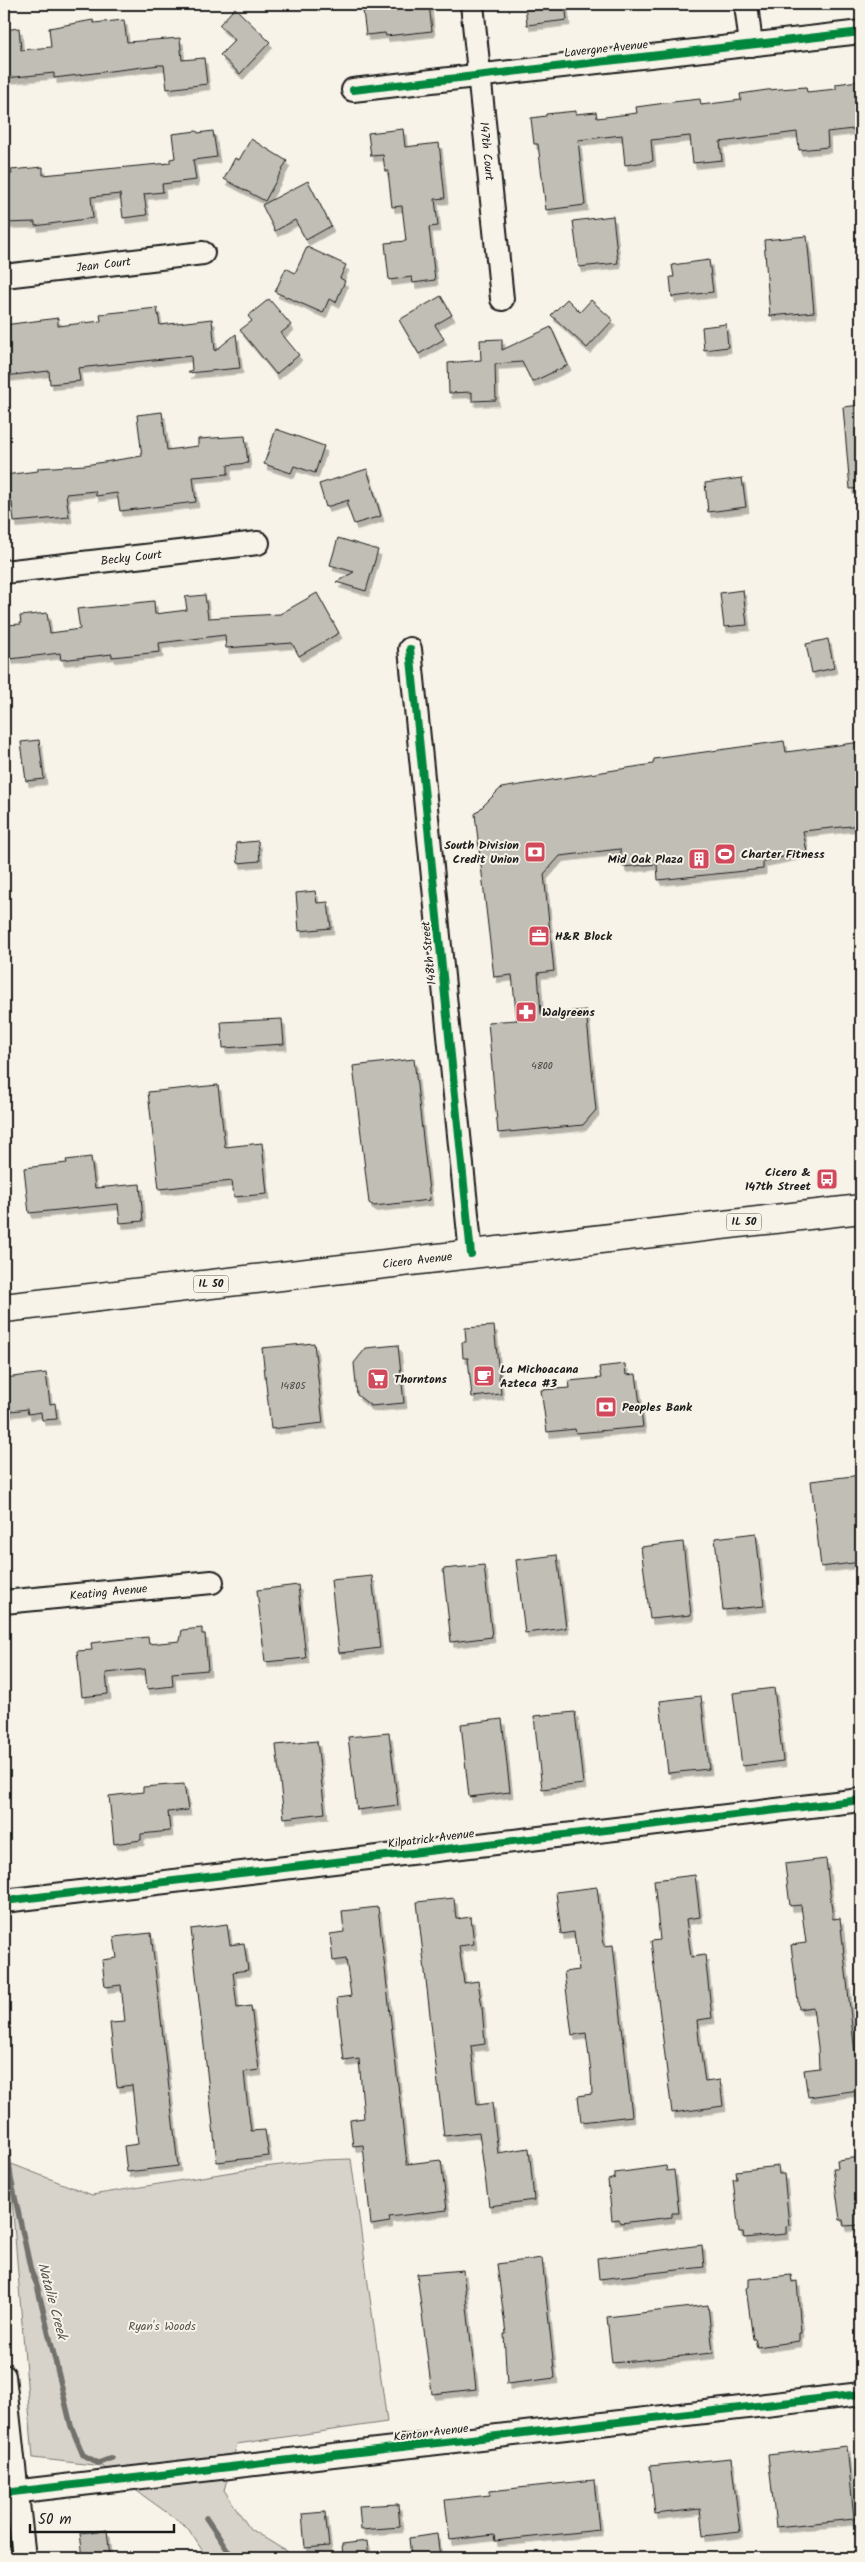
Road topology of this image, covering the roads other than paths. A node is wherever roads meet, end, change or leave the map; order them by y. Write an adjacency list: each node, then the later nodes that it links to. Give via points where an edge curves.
1 (472, 4): 5 (street, 147th Court)
2 (746, 4): 4 (street)
3 (861, 32): 4 (street, Lavergne Avenue)
4 (751, 44): 5 (street, Lavergne Avenue)
5 (480, 74): 6 (street, Lavergne Avenue); 9 (street, 147th Court)
6 (352, 90)
7 (203, 253): 8 (street, Jean Court)
8 (4, 276)
9 (502, 299)
10 (258, 544): 11 (street, Becky Court)
11 (4, 572)
12 (410, 649): 14 (street, 148th Street)
13 (861, 1209): 14 (main road, Cicero Avenue / IL 50)
14 (472, 1254): 15 (main road, Cicero Avenue / IL 50)
15 (4, 1308)
16 (212, 1582): 17 (street, Keating Avenue)
17 (4, 1602)
18 (861, 1800): 19 (street, Kilpatrick Avenue)
19 (4, 1901)
20 (4, 2376): 22 (street)
21 (861, 2394): 22 (street, Kenton Avenue)
22 (10, 2492): 23 (street)
23 (24, 2558)

